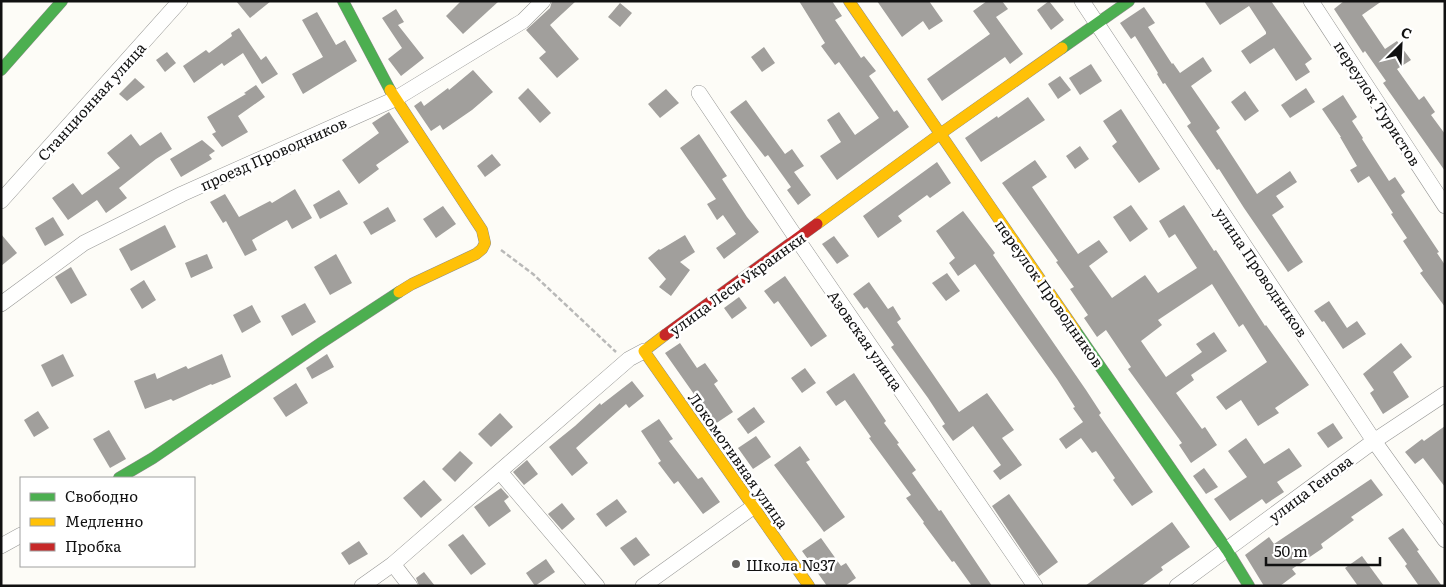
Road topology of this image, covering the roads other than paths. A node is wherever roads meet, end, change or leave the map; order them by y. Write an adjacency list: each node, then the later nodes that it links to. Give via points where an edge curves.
1 (62, 1): 10 (street)
2 (180, 1): 14 (street, Станционная улица)
3 (544, 1): 12 (street, проезд Проводников, via 523,20)
4 (849, 1): 13 (street, переулок Проводников)
5 (1082, 1): 9 (street, улица Проводников)
6 (1128, 1): 9 (street, улица Леси Украинки)
7 (1312, 1): 15 (street, переулок Туристов)
8 (346, 2): 12 (street)
9 (1097, 24): 13 (street, улица Леси Украинки); 20 (street, улица Проводников)
10 (1, 70)
11 (699, 93): 16 (street, Азовская улица)
12 (395, 99): 17 (street, проезд Проводников, via 182,194 84,244); 22 (street, via 482,230 486,239 480,252 412,284)
13 (940, 134): 16 (street, улица Леси Украинки); 27 (street, переулок Проводников)
14 (1, 201)
15 (1445, 206)
16 (797, 239): 18 (street, улица Леси Украинки); 34 (street, Азовская улица)
17 (1, 304)
18 (644, 351): 21 (street, улица Леси Украинки, via 627,362); 23 (street, Локомотивная улица)
19 (1445, 394): 20 (street, улица Генова)
20 (1374, 441): 25 (street, улица Проводников); 27 (street, улица Генова)
21 (500, 472): 28 (street, улица Леси Украинки); 31 (street)
22 (121, 477)
23 (753, 508): 32 (street); 33 (street, Локомотивная улица)
24 (20, 536): 26 (street)
25 (1445, 540)
26 (1, 546)
27 (1227, 550): 35 (street, улица Генова); 36 (street, переулок Проводников)
28 (393, 564): 29 (street, улица Леси Украинки); 30 (street)
29 (362, 586)
30 (410, 586)
31 (596, 586)
32 (643, 586)
33 (809, 586)
34 (1035, 586)
35 (1177, 586)
36 (1249, 586)

